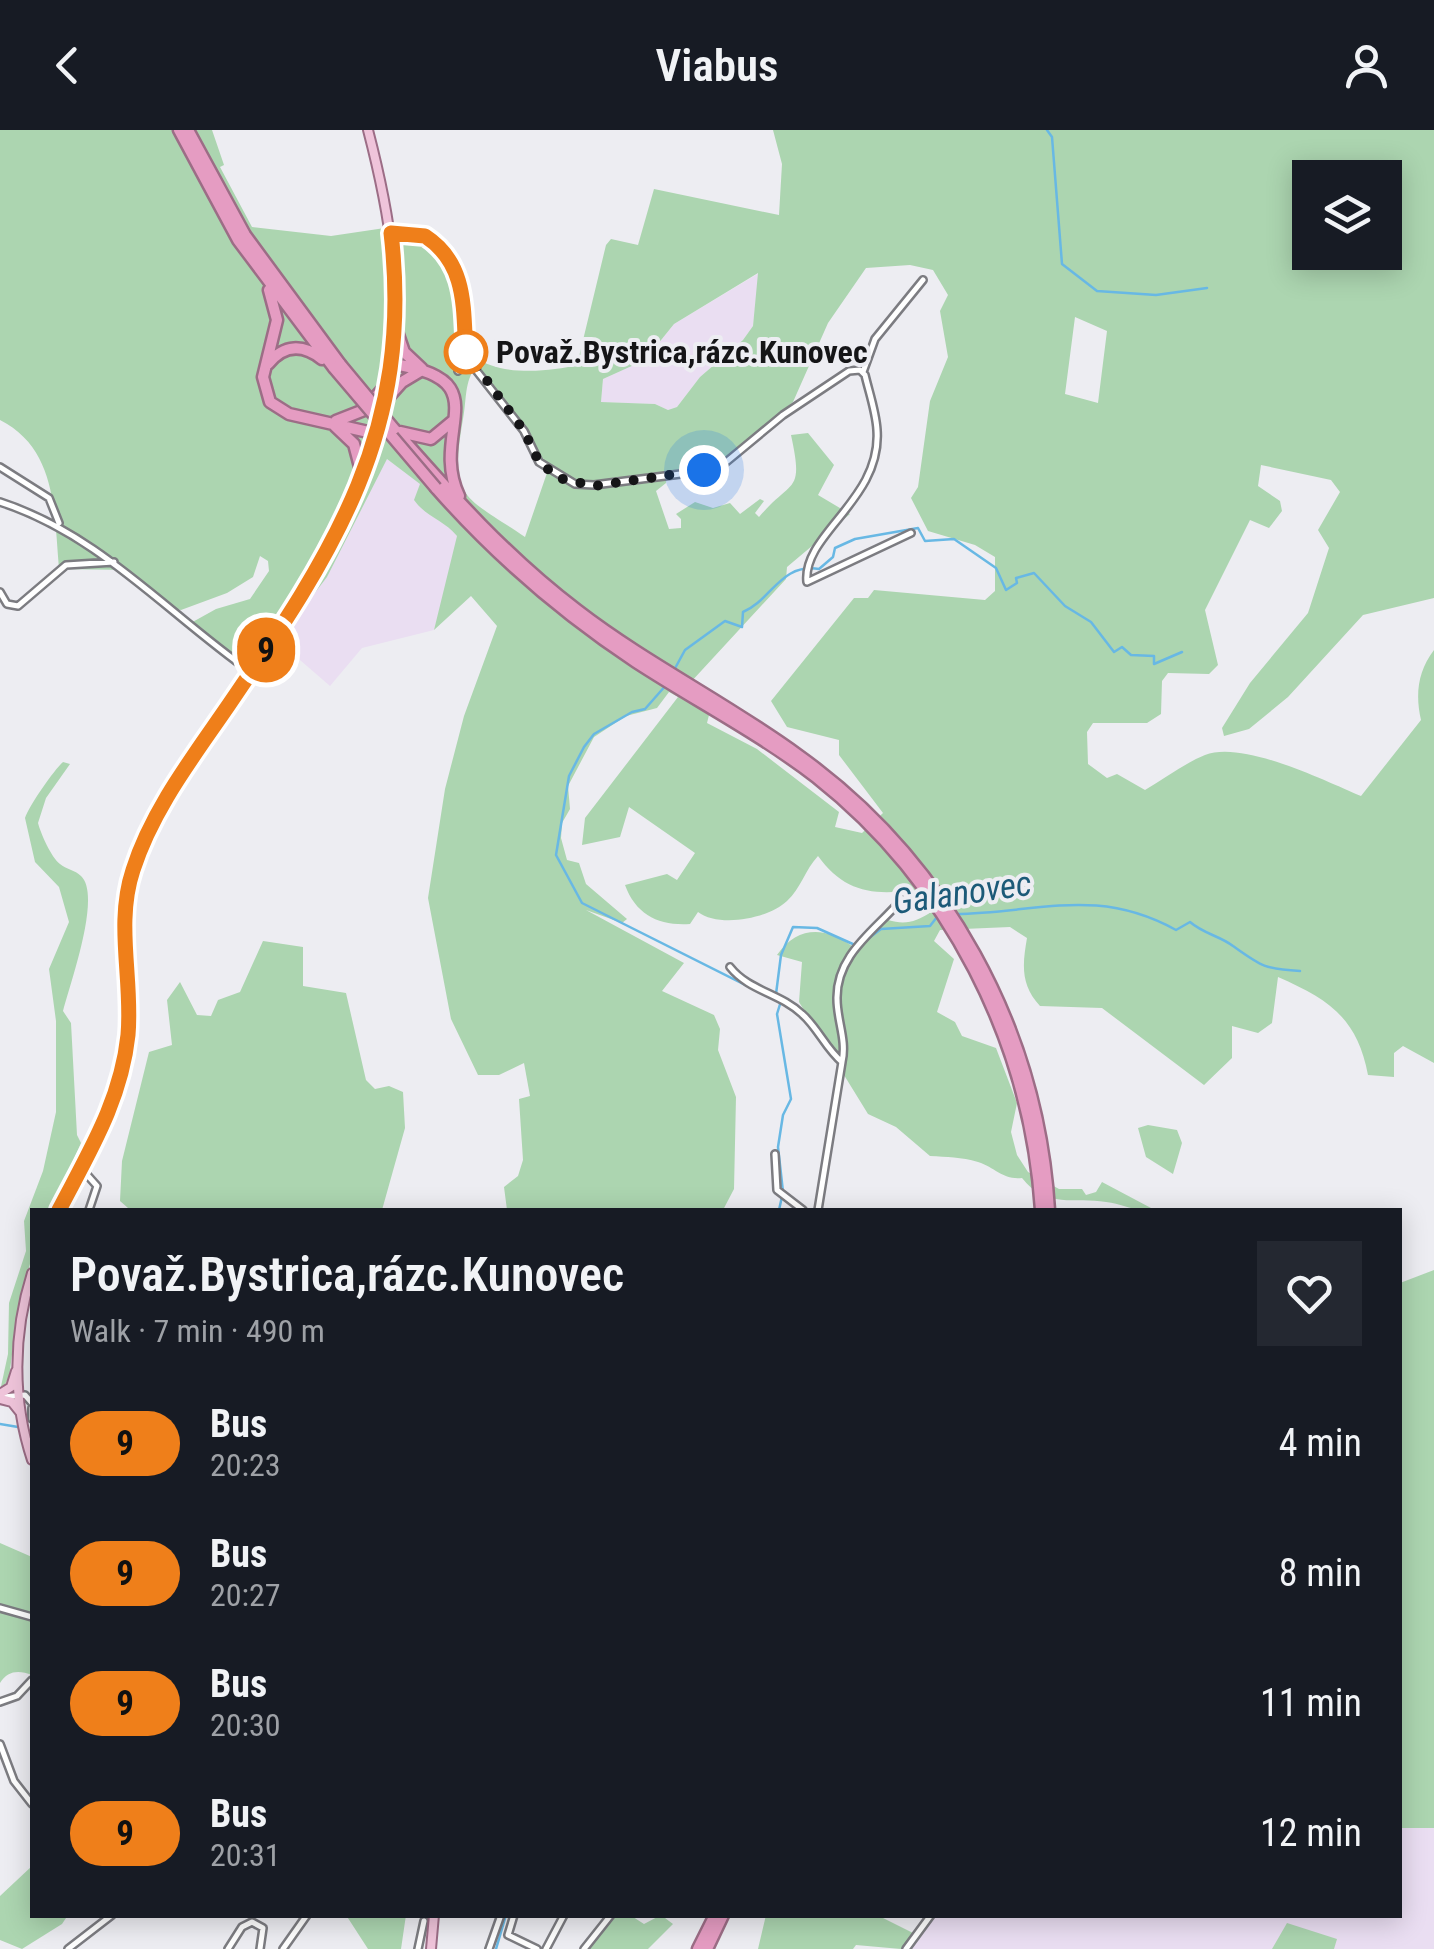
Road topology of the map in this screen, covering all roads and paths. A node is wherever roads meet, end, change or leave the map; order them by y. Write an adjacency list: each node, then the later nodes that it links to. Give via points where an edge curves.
1 (179, 130): 5 (highway)
2 (188, 130): 5 (highway)
3 (368, 130): 4 (main road)
4 (391, 233): 9 (main road); 10 (street, via 425,236 451,262 464,300)
5 (242, 238): 6 (highway)
6 (250, 250): 7 (highway); 12 (highway)
7 (266, 280): 12 (highway); 13 (highway, via 277,324)
8 (924, 280): 16 (street, via 875,339)
9 (396, 326): 11 (main road); 14 (highway, via 404,352)
10 (466, 355): 15 (street); 16 (street, via 524,431 539,462 583,486 726,463 840,376)
11 (392, 364): 14 (highway); 17 (main road)
12 (337, 366): 13 (highway, via 297,348 277,354); 21 (highway, bridge); 25 (highway, bridge)
13 (265, 369): 20 (highway, via 264,389 276,408)
14 (422, 370): 18 (highway); 19 (highway, via 452,387)
15 (458, 371)
16 (863, 372): 29 (street, via 878,430 871,468 841,521 808,557 806,582)
17 (389, 382): 18 (main road); 20 (highway, via 364,410)
18 (386, 401): 22 (main road)
19 (457, 416): 21 (highway, via 431,439); 27 (highway, via 448,464)
20 (330, 422): 22 (highway); 24 (highway, via 354,444)
21 (394, 430): 25 (highway, bridge)
22 (377, 434): 24 (main road)
23 (0, 468): 28 (street, via 49,498)
24 (362, 478): 33 (main road, via 325,560)
25 (438, 486): 27 (highway); 32 (highway, via 518,571)
26 (0, 502): 28 (street)
27 (463, 506): 32 (highway)
28 (60, 526): 30 (street)
29 (911, 534)
30 (114, 562): 31 (street, via 66,566 18,606 7,604); 33 (street)
31 (0, 592)
32 (598, 631): 43 (highway, via 815,767 880,830 959,926 1029,1086)
33 (251, 672): 38 (main road, via 150,828 132,870 122,1070 110,1113)
34 (901, 900): 36 (street, via 866,933 838,981)
35 (730, 966): 36 (street, via 752,987 802,1014)
36 (842, 1062): 42 (street)
37 (775, 1154): 41 (street, via 777,1190)
38 (82, 1168): 39 (main road); 40 (street, via 97,1186)
39 (60, 1208)
40 (90, 1208)
41 (801, 1208)
42 (818, 1208)
43 (1043, 1208)
44 (30, 1283): 45 (main road)
45 (18, 1367): 46 (main road); 47 (main road)
46 (19, 1395): 47 (street); 48 (street); 49 (main road)
47 (0, 1397): 49 (main road)
48 (30, 1403)
49 (21, 1413): 50 (main road)
50 (30, 1453)
51 (0, 1608): 52 (street)
52 (30, 1616)
53 (30, 1682): 54 (street)
54 (0, 1702)
55 (1, 1748): 56 (street)
56 (30, 1801)
57 (108, 1918): 69 (street)
58 (305, 1918): 72 (street)
59 (432, 1918): 73 (street)
60 (432, 1918): 74 (main road)
61 (501, 1918): 68 (street)
62 (512, 1918): 68 (street)
63 (562, 1918): 77 (street)
64 (608, 1918): 78 (street)
65 (714, 1918): 79 (highway)
66 (722, 1918): 80 (highway)
67 (929, 1918): 81 (street)
68 (501, 1933): 75 (street); 76 (street)
69 (68, 1949)
70 (228, 1949): 71 (street, via 252,1922 263,1928)
71 (260, 1949)
72 (283, 1949)
73 (418, 1949)
74 (431, 1949)
75 (490, 1949)
76 (537, 1949)
77 (546, 1949)
78 (584, 1949)
79 (698, 1949)
80 (707, 1949)
81 (906, 1949)

